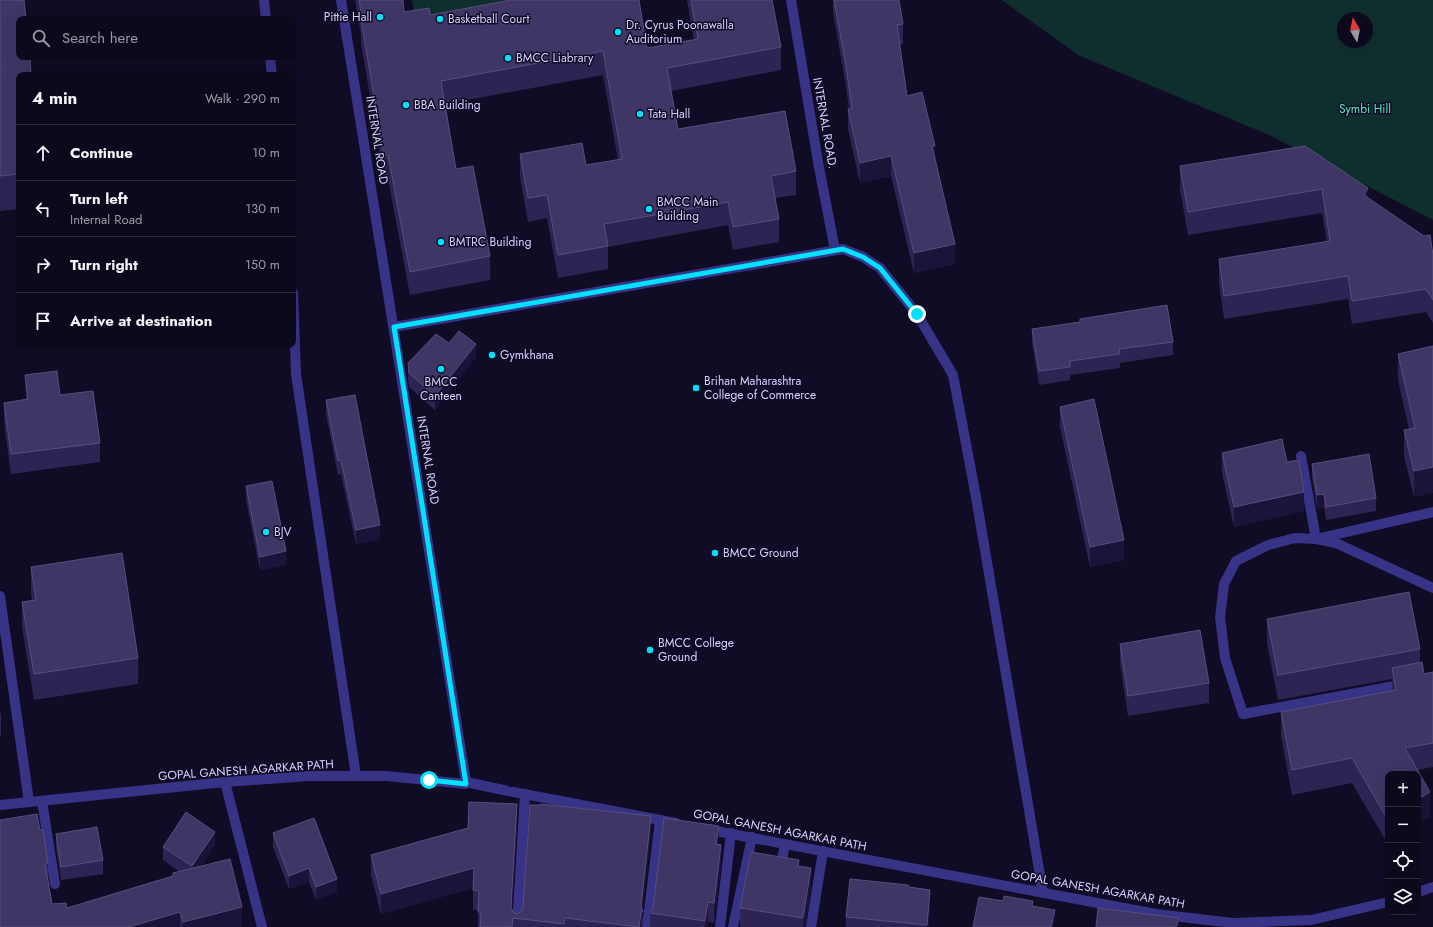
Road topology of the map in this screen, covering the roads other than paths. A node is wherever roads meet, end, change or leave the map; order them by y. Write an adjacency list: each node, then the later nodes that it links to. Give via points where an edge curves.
1 (264, 0): 4 (street)
2 (341, 0): 8 (street, INTERNAL ROAD)
3 (791, 0): 7 (street, INTERNAL ROAD.)
4 (266, 16)
5 (270, 60): 6 (street)
6 (272, 72)
7 (835, 250): 8 (street); 36 (street, via 843,249 863,257 880,268 917,314 953,375)
8 (394, 327): 18 (street, INTERNAL ROAD)
9 (295, 348): 16 (street, via 296,374)
10 (1301, 456): 12 (street)
11 (1433, 512): 12 (street)
12 (1316, 538): 13 (street, via 1336,543); 15 (street, via 1295,538 1268,545 1236,561 1224,584 1220,617 1225,658 1243,714)
13 (1433, 588)
14 (0, 596): 21 (street)
15 (1418, 681)
16 (356, 776): 17 (street, GOPAL GANESH AGARKAR PATH, via 309,776); 18 (street, GOPAL GANESH AGARKAR PATH)
17 (225, 782): 20 (street, GOPAL GANESH AGARKAR PATH); 38 (street)
18 (466, 782): 19 (street, GOPAL GANESH AGARKAR PATH)
19 (525, 794): 23 (street, GOPAL GANESH AGARKAR PATH); 39 (street)
20 (42, 801): 21 (street, GOPAL GANESH AGARKAR PATH); 33 (street)
21 (29, 802): 22 (street, GOPAL GANESH AGARKAR PATH)
22 (0, 805)
23 (660, 820): 24 (street, GOPAL GANESH AGARKAR PATH); 40 (street)
24 (731, 833): 25 (street, GOPAL GANESH AGARKAR PATH); 41 (street)
25 (752, 838): 26 (street, GOPAL GANESH AGARKAR PATH); 28 (street)
26 (785, 844): 27 (street, GOPAL GANESH AGARKAR PATH); 30 (street, via 776,869)
27 (823, 851): 32 (street); 36 (street, GOPAL GANESH AGARKAR PATH)
28 (746, 864): 29 (street); 42 (street)
29 (759, 866)
30 (793, 872)
31 (806, 875): 32 (street)
32 (819, 877): 43 (street)
33 (55, 884)
34 (1433, 887): 35 (street)
35 (1421, 891)
36 (1043, 893): 37 (street, GOPAL GANESH AGARKAR PATH, via 1156,914 1233,923 1311,920)
37 (1385, 903)
38 (262, 927)
39 (517, 927)
40 (647, 927)
41 (720, 927)
42 (733, 927)
43 (811, 927)

